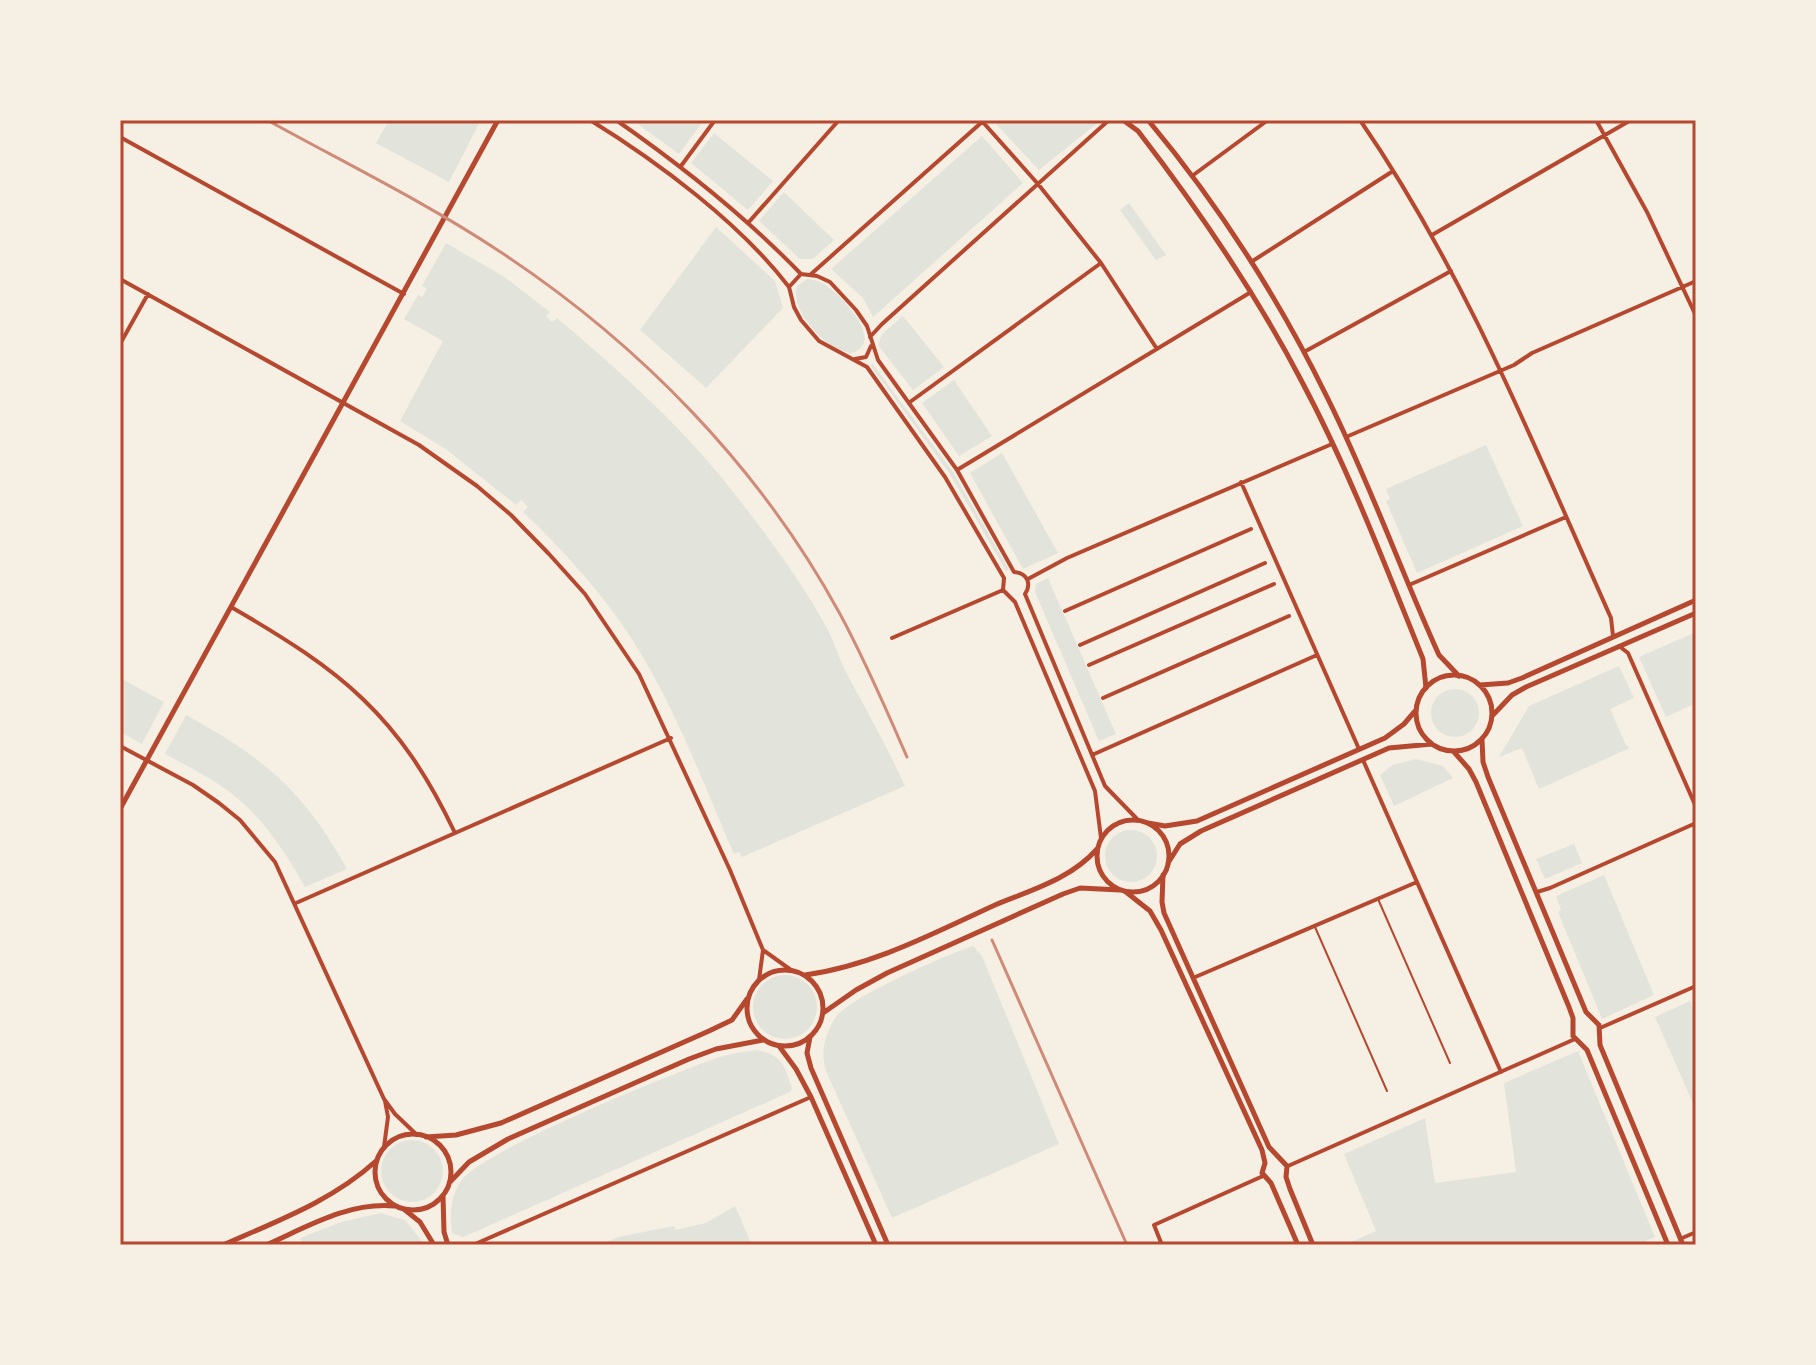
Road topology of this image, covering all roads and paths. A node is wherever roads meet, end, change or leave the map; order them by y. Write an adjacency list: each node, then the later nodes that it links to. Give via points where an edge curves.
1 (498, 120): 33 (street)
2 (590, 120): 30 (street, via 703,203)
3 (616, 120): 16 (street)
4 (715, 120): 16 (street)
5 (839, 120): 20 (street)
6 (1109, 120): 19 (street)
7 (1123, 120): 31 (street, via 1138,131 1180,185)
8 (1148, 120): 18 (street)
9 (1268, 120): 18 (street)
10 (1360, 120): 17 (street)
11 (1596, 120): 14 (street)
12 (1631, 120): 14 (street)
13 (982, 121): 19 (street); 26 (street)
14 (1605, 135): 21 (street); 29 (street)
15 (120, 137): 33 (street)
16 (681, 166): 20 (street)
17 (1393, 171): 21 (street); 22 (street)
18 (1192, 176): 22 (street)
19 (1038, 184): 23 (street); 35 (street, via 882,324)
20 (748, 223): 25 (street)
21 (1431, 235): 24 (street)
22 (1251, 262): 38 (street)
23 (1101, 263): 37 (street); 42 (street)
24 (1451, 271): 38 (street); 40 (street)
25 (801, 274): 26 (street); 30 (street)
26 (810, 275): 35 (street, via 841,292 867,326)
27 (120, 279): 32 (street)
28 (1696, 281): 29 (street)
29 (1682, 286): 34 (street); 40 (street)
30 (789, 287): 39 (street, via 794,307 811,333)
31 (1251, 292): 37 (street); 44 (street)
32 (148, 294): 36 (street); 41 (street)
33 (404, 294): 41 (street)
34 (1696, 316)
35 (871, 340): 39 (street, via 866,357); 42 (street, via 878,360)
36 (120, 344)
37 (1157, 349): 45 (street)
38 (1304, 352): 43 (street)
39 (850, 358): 51 (street, via 867,367 945,477)
40 (1501, 370): 43 (street); 47 (street)
41 (343, 402): 59 (street); 75 (street, via 477,486 540,544 613,634)
42 (910, 402): 45 (street)
43 (1346, 437): 54 (street)
44 (1332, 444): 46 (street); 71 (street, via 1423,659)
45 (957, 470): 50 (street)
46 (1241, 482): 52 (street); 67 (street)
47 (1566, 517): 54 (street); 63 (street, via 1611,618)
48 (1251, 529): 60 (street)
49 (1265, 563): 65 (street)
50 (1014, 572): 51 (street); 52 (street)
51 (1004, 578): 55 (street)
52 (1028, 579): 56 (street)
53 (1274, 584): 68 (street)
54 (1409, 585): 69 (street, via 1439,655)
55 (1003, 590): 57 (street); 64 (street)
56 (1025, 594): 57 (street); 81 (street)
57 (1012, 598): 90 (street, via 1095,791)
58 (1696, 600): 63 (street)
59 (231, 607): 82 (street); 89 (street, via 333,670 371,705 422,768)
60 (1065, 611)
61 (1696, 613): 66 (street)
62 (1289, 616): 72 (street)
63 (1613, 637): 70 (street, via 1508,683)
64 (892, 638)
65 (1080, 645)
66 (1619, 646): 74 (street, via 1526,687); 84 (street, via 1628,653)
67 (1317, 655): 79 (street); 81 (street)
68 (1089, 665)
69 (1459, 676): 70 (street); 71 (street, via 1435,680)
70 (1480, 685): 74 (street)
71 (1426, 688): 73 (street)
72 (1103, 698)
73 (1416, 710): 77 (street, via 1419,729); 79 (street, via 1385,738)
74 (1492, 716): 76 (street)
75 (671, 738): 89 (street); 100 (street)
76 (1482, 740): 80 (street); 96 (street, via 1488,777)
77 (1432, 744): 80 (street); 83 (street, via 1401,745)
78 (120, 746): 82 (street)
79 (1359, 749): 87 (street, via 1193,822)
80 (1454, 752): 109 (street, via 1476,782)
81 (1092, 755): 86 (street, via 1105,786)
82 (147, 760): 85 (street); 98 (street, via 240,820 275,862)
83 (1363, 760): 92 (street, via 1201,831 1180,844); 94 (street)
84 (1696, 807)
85 (120, 809)
86 (1138, 820): 87 (street); 90 (street, via 1120,822)
87 (1148, 823): 92 (street, via 1165,840)
88 (1696, 823): 96 (street)
89 (455, 833): 98 (street)
90 (1101, 838): 91 (street)
91 (1097, 849): 95 (street, via 1101,874); 102 (street, via 1073,870 1004,902 859,963)
92 (1168, 863): 93 (street)
93 (1163, 875): 95 (street, via 1147,889); 103 (street, via 1164,913)
94 (1417, 882): 97 (street); 118 (street)
95 (1123, 891): 107 (street, via 1080,888 887,973); 127 (street, via 1150,911 1161,930)
96 (1536, 892): 108 (street)
97 (1378, 898): 99 (street); 117 (lane)
98 (296, 903): 121 (street)
99 (1315, 926): 103 (street); 119 (lane)
100 (763, 950): 101 (street); 104 (street)
101 (791, 970): 102 (street); 104 (street)
102 (805, 975): 107 (street, via 819,991)
103 (1193, 978): 125 (street)
104 (759, 980): 106 (street)
105 (1696, 986): 110 (street)
106 (747, 999): 113 (street, via 748,1020); 123 (street, via 732,1020 501,1123)
107 (823, 1013): 111 (street)
108 (1591, 1018): 109 (street); 110 (street)
109 (1574, 1026): 112 (street)
110 (1600, 1028): 114 (street)
111 (810, 1037): 116 (street); 144 (street, via 811,1068)
112 (1575, 1039): 115 (street); 118 (street)
113 (763, 1040): 116 (street); 131 (street, via 716,1049 508,1139 469,1162)
114 (1598, 1040): 115 (street); 137 (street)
115 (1584, 1045): 148 (street)
116 (779, 1046): 120 (street)
117 (1450, 1063)
118 (1501, 1072): 128 (street)
119 (1387, 1091)
120 (811, 1097): 142 (street); 143 (street)
121 (384, 1099): 122 (street); 124 (street)
122 (417, 1135): 123 (street); 124 (street, via 400,1136)
123 (426, 1137): 131 (street, via 448,1158)
124 (384, 1147): 126 (street)
125 (1277, 1157): 127 (street); 128 (street)
126 (377, 1160): 134 (street, via 378,1189); 138 (street, via 316,1204)
127 (1265, 1163): 129 (street)
128 (1287, 1166): 130 (street)
129 (1263, 1176): 132 (street); 145 (street, via 1154,1225)
130 (1286, 1177): 132 (street); 147 (street)
131 (450, 1182): 133 (street)
132 (1271, 1183): 146 (street)
133 (443, 1196): 135 (street, via 428,1207); 141 (street)
134 (395, 1206): 135 (street); 139 (street, via 339,1213)
135 (405, 1210): 140 (street)
136 (1696, 1232): 137 (street)
137 (1682, 1242)
138 (223, 1245)
139 (266, 1245)
140 (434, 1245)
141 (448, 1245)
142 (473, 1245)
143 (876, 1245)
144 (888, 1245)
145 (1162, 1245)
146 (1298, 1245)
147 (1313, 1245)
148 (1668, 1245)

